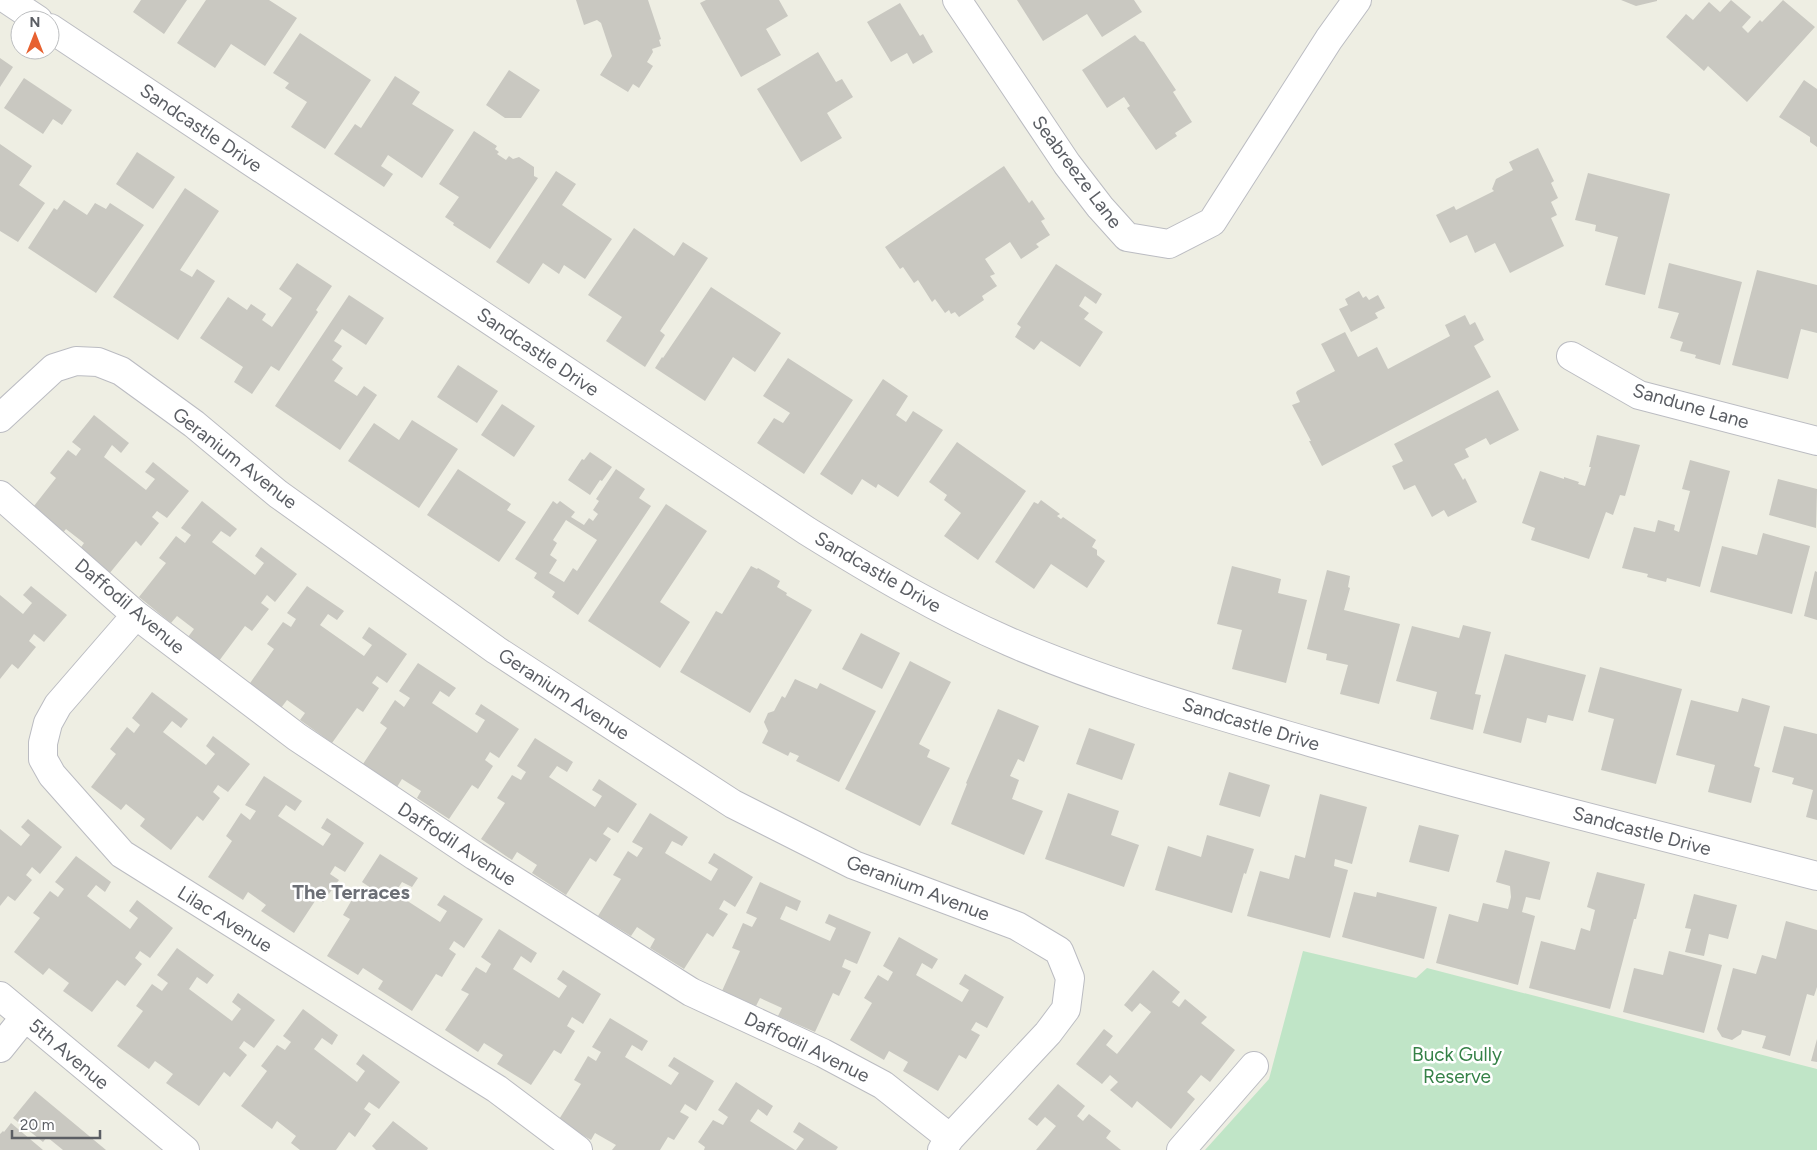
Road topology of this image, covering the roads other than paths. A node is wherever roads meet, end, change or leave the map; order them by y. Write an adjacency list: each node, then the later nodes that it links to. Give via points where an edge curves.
1 (8, 0): 4 (street)
2 (957, 0): 3 (street, Seabreeze Lane, via 1067,164 1100,207 1127,237 1169,244 1212,222 1328,39)
3 (1357, 0)
4 (23, 10)
5 (60, 35): 11 (street, Sandcastle Drive, via 807,531 872,572 1009,642 1080,670 1237,721 1433,777)
6 (1571, 356): 8 (street, Sandune Lane, via 1639,395)
7 (0, 418): 16 (street, Geranium Avenue, via 54,368 76,361 98,362 121,371 194,424 278,494 496,650 733,804 854,865 1017,926 1059,951 1070,978 1066,1008 1048,1033)
8 (1817, 441)
9 (0, 495): 10 (street, Daffodil Avenue)
10 (136, 615): 16 (street, Daffodil Avenue, via 297,738 475,856 691,992 823,1053 883,1085); 18 (street, Lilac Avenue, via 58,705 48,723 43,759 52,775 122,854 497,1089)
11 (1817, 876)
12 (0, 996): 13 (street, 5th Avenue)
13 (25, 1017): 14 (street); 17 (street, 5th Avenue)
14 (0, 1048)
15 (1254, 1066): 19 (street)
16 (946, 1144)
17 (182, 1149)
18 (578, 1150)
19 (1181, 1150)

